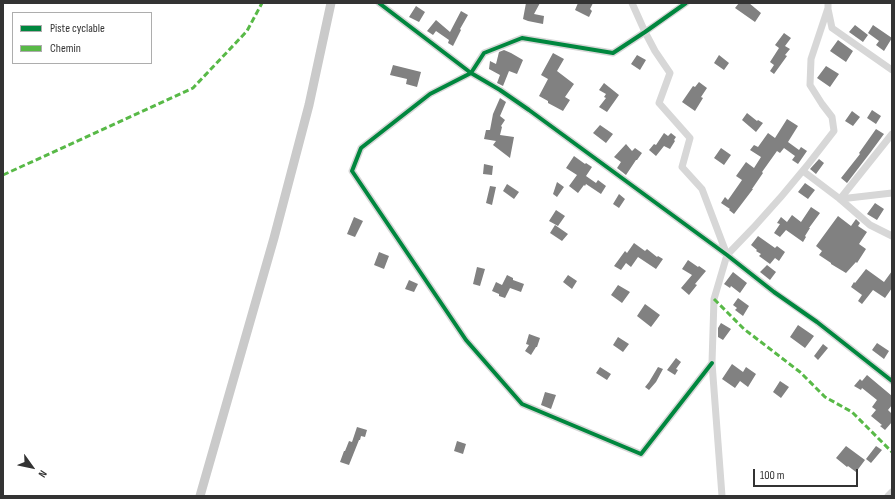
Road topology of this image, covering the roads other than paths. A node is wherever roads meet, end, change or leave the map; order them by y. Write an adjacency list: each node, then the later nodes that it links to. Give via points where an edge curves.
1 (331, 3): 18 (main road, via 309,105 276,231)
2 (379, 3): 8 (street)
3 (632, 3): 6 (street)
4 (686, 3): 6 (street)
5 (828, 6): 7 (street, via 832,28); 10 (street, via 811,59 810,85 832,117 834,131)
6 (645, 32): 8 (street, via 613,53 522,38 484,53); 14 (street, via 670,73 659,103 690,138 682,167 702,189)
7 (892, 70)
8 (471, 73): 14 (street, via 529,110); 15 (street, via 430,94 361,148 352,171 466,340 522,404 641,454)
9 (892, 134): 12 (street)
10 (803, 171): 12 (street); 14 (street)
11 (892, 193): 12 (street)
12 (840, 199): 13 (street, via 870,224)
13 (892, 236)
14 (727, 256): 15 (street, via 714,299); 16 (street)
15 (712, 363): 19 (street)
16 (892, 381)
17 (892, 492): 20 (street)
18 (200, 496)
19 (722, 496)
20 (888, 496)

